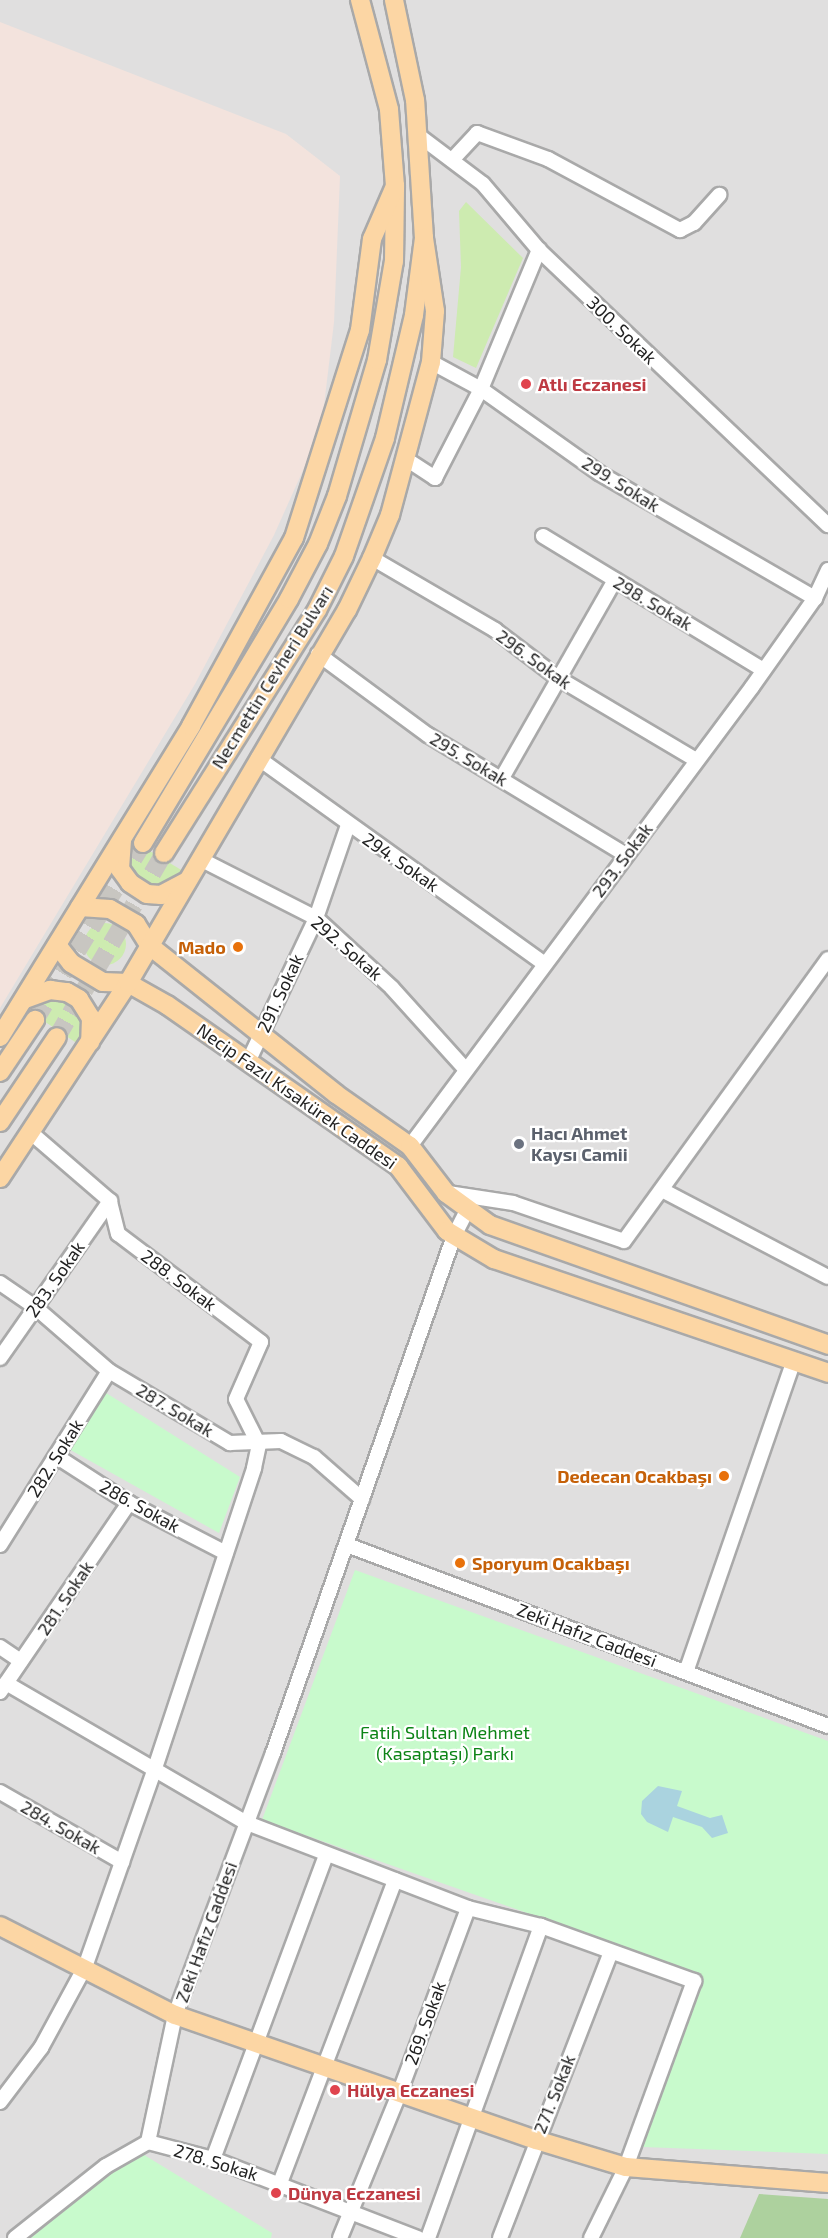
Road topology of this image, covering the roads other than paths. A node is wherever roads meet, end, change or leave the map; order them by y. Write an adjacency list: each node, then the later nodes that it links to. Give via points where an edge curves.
1 (360, 0): 5 (main road, Necmettin Cevheri Bulvarı, via 389,109)
2 (394, 0): 3 (main road, Necmettin Cevheri Bulvarı, via 415,100)
3 (418, 135): 4 (street, 300. Sokak); 7 (main road, Necmettin Cevheri Bulvarı)
4 (452, 160): 6 (street, via 477,133 548,159 680,230 694,223); 8 (street, 300. Sokak, via 483,184)
5 (395, 186): 25 (main road, via 372,239 360,330 294,538 244,634); 26 (main road, Necmettin Cevheri Bulvarı, via 388,309 337,496 290,598)
6 (719, 195)
7 (424, 238): 9 (main road, via 435,311); 27 (main road, Necmettin Cevheri Bulvarı, via 414,315 386,438 344,556 317,610)
8 (540, 250): 10 (street); 12 (street, 300. Sokak)
9 (431, 362): 10 (street, 299. Sokak); 11 (main road)
10 (481, 389): 11 (street, via 435,478); 17 (street, 299. Sokak, via 599,473)
11 (406, 459): 14 (main road, via 390,515)
12 (828, 525)
13 (543, 536): 16 (street, 298. Sokak)
14 (372, 558): 18 (main road, via 347,610); 20 (street, 296. Sokak, via 495,630)
15 (828, 570): 17 (street, 293. Sokak)
16 (615, 580): 19 (street, 298. Sokak); 20 (street)
17 (815, 598): 19 (street, 293. Sokak)
18 (318, 654): 21 (main road); 23 (street, 295. Sokak, via 428,735)
19 (763, 670): 22 (street, 293. Sokak)
20 (558, 678): 22 (street, 296. Sokak); 23 (street)
21 (258, 758): 24 (street, 294. Sokak); 29 (main road)
22 (696, 760): 28 (street, 293. Sokak)
23 (502, 778): 28 (street, 295. Sokak)
24 (348, 825): 32 (street, 291. Sokak); 36 (street, 294. Sokak)
25 (124, 833): 30 (main road, via 120,869 130,883 147,894 161,896); 31 (main road)
26 (143, 843)
27 (164, 853)
28 (626, 855): 36 (street, 293. Sokak)
29 (202, 860): 30 (main road); 32 (street, 292. Sokak)
30 (192, 876): 34 (main road)
31 (80, 907): 33 (main road); 34 (main road, Necip Fazıl Kısakürek Caddesi, via 110,909 136,924)
32 (316, 918): 40 (street, 291. Sokak); 45 (street, 292. Sokak, via 392,988)
33 (57, 945): 37 (main road, Necip Fazıl Kısakürek Caddesi, via 70,963 103,982); 38 (main road)
34 (150, 946): 37 (main road); 40 (main road, Necip Fazıl Kısakürek Caddesi)
35 (828, 959): 51 (street)
36 (545, 964): 45 (street, 293. Sokak)
37 (128, 983): 43 (main road); 44 (main road, Necip Fazıl Kısakürek Caddesi)
38 (25, 999): 42 (main road); 43 (main road, via 50,990 67,992 79,999 91,1018 93,1033)
39 (35, 1020): 46 (main road)
40 (261, 1034): 44 (street, 291. Sokak); 49 (main road, Necip Fazıl Kısakürek Caddesi)
41 (57, 1037): 47 (main road)
42 (0, 1038)
43 (88, 1049): 48 (main road)
44 (249, 1060): 55 (main road, Necip Fazıl Kısakürek Caddesi, via 398,1166)
45 (466, 1070): 49 (street, 293. Sokak)
46 (0, 1072)
47 (0, 1122)
48 (30, 1132): 50 (main road); 53 (street)
49 (410, 1146): 52 (main road, Necip Fazıl Kısakürek Caddesi)
50 (0, 1178)
51 (662, 1190): 52 (street, via 624,1241 513,1203); 56 (street)
52 (446, 1193): 54 (main road, Necip Fazıl Kısakürek Caddesi)
53 (110, 1201): 58 (street, 283. Sokak); 64 (street, 288. Sokak, via 118,1234 261,1342 236,1399)
54 (468, 1209): 55 (street, Zeki Hafız Caddesi); 59 (main road, Necip Fazıl Kısakürek Caddesi, via 490,1225)
55 (454, 1236): 61 (main road, Necip Fazıl Kısakürek Caddesi, via 494,1259); 66 (street, Zeki Hafız Caddesi)
56 (828, 1277)
57 (0, 1283): 58 (street, 287. Sokak)
58 (35, 1307): 60 (street, 283. Sokak); 62 (street, 287. Sokak)
59 (828, 1345)
60 (0, 1358)
61 (794, 1360): 63 (main road, Necip Fazıl Kısakürek Caddesi); 73 (street)
62 (109, 1371): 64 (street, 287. Sokak, via 230,1443); 65 (street, 282. Sokak)
63 (828, 1373)
64 (258, 1444): 66 (street, 287. Sokak, via 281,1441 314,1457); 70 (street)
65 (56, 1456): 67 (street, 286. Sokak); 68 (street, 282. Sokak)
66 (362, 1499): 69 (street, Zeki Hafız Caddesi)
67 (129, 1503): 70 (street, 286. Sokak); 72 (street, 281. Sokak)
68 (0, 1545)
69 (347, 1545): 73 (street, Zeki Hafız Caddesi); 78 (street, Zeki Hafız Caddesi)
70 (226, 1553): 76 (street)
71 (0, 1647): 72 (street)
72 (21, 1661): 74 (street, 281. Sokak)
73 (686, 1672): 75 (street, Zeki Hafız Caddesi)
74 (3, 1688): 76 (street)
75 (828, 1726)
76 (154, 1771): 78 (street); 80 (street)
77 (0, 1792): 80 (street, 284. Sokak)
78 (247, 1823): 79 (street); 87 (street, Zeki Hafız Caddesi)
79 (326, 1855): 81 (street); 88 (street)
80 (122, 1862): 86 (street)
81 (395, 1880): 82 (street); 89 (street)
82 (468, 1908): 84 (street); 90 (street, 269. Sokak)
83 (0, 1926): 86 (main road)
84 (541, 1926): 85 (street); 92 (street)
85 (611, 1952): 93 (street, 271. Sokak); 96 (street, via 694,1981)
86 (85, 1967): 87 (main road); 91 (street, via 40,2048)
87 (175, 2015): 88 (main road); 94 (street, Zeki Hafız Caddesi)
88 (258, 2043): 89 (main road); 95 (street)
89 (326, 2067): 90 (main road); 97 (street)
90 (399, 2094): 92 (main road); 99 (street, 269. Sokak)
91 (0, 2102)
92 (472, 2116): 93 (main road); 103 (street)
93 (536, 2140): 96 (main road); 104 (street, 271. Sokak)
94 (148, 2142): 95 (street, 278. Sokak); 100 (street, via 106,2166)
95 (213, 2159): 97 (street, 278. Sokak)
96 (626, 2167): 98 (main road); 105 (street)
97 (280, 2183): 99 (street, 278. Sokak)
98 (828, 2183)
99 (350, 2208): 101 (street, 269. Sokak); 102 (street, 278. Sokak)
100 (15, 2238)
101 (340, 2238)
102 (418, 2238)
103 (428, 2238)
104 (500, 2238)
105 (591, 2238)

